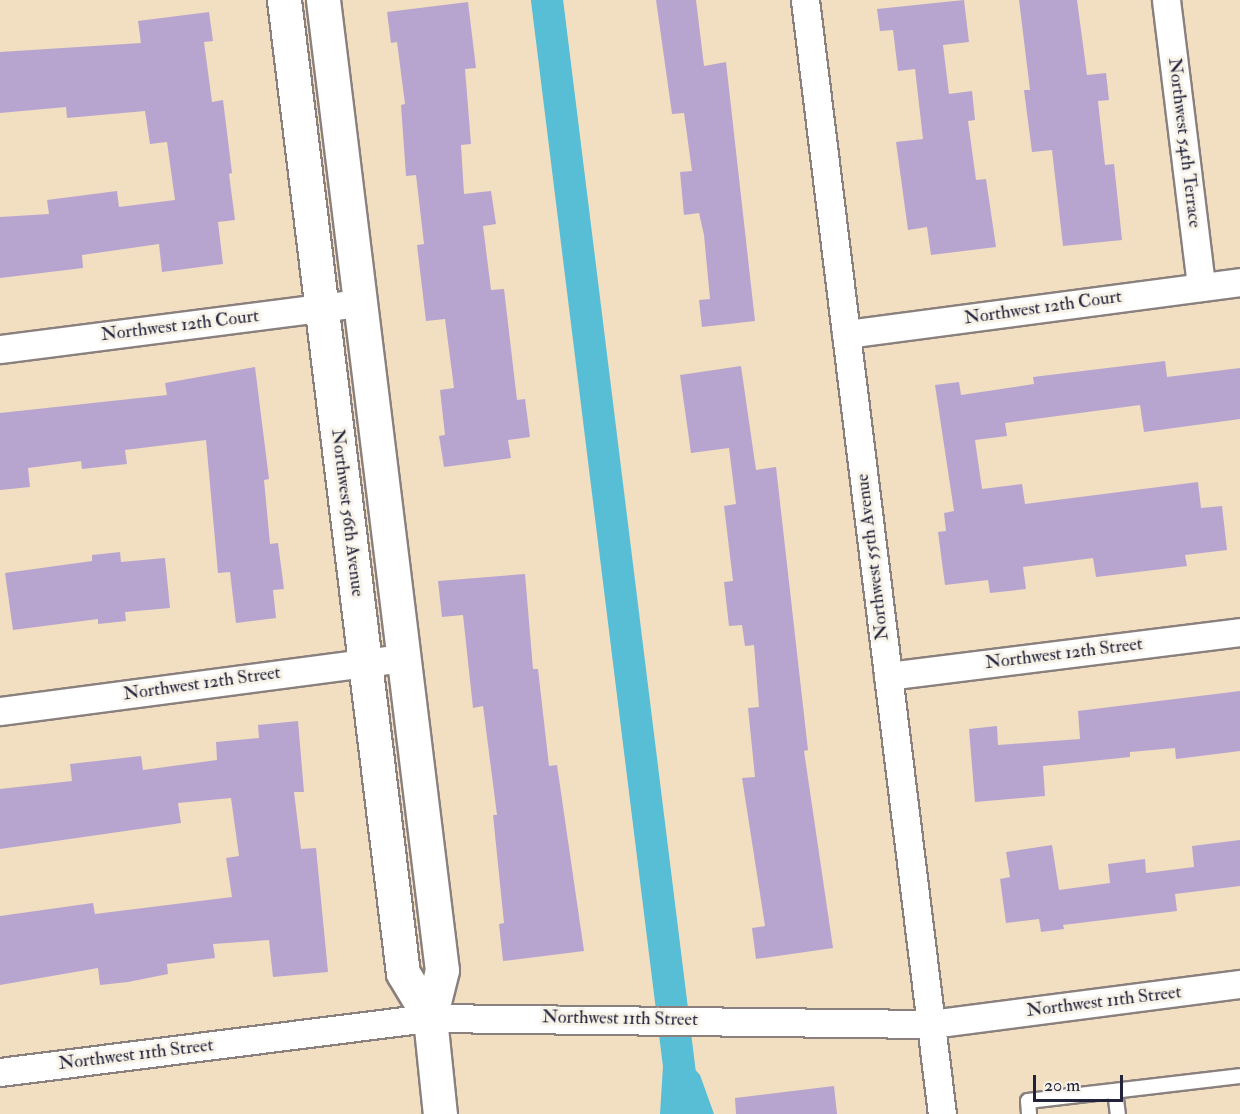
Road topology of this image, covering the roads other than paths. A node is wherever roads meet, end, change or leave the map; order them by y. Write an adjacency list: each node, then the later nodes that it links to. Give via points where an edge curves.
1 (284, 0): 8 (street, Northwest 56th Avenue)
2 (323, 0): 7 (street, Northwest 56th Avenue)
3 (805, 0): 9 (street, Northwest 55th Avenue)
4 (1166, 0): 6 (street, Northwest 54th Terrace)
5 (1240, 282): 6 (street, Northwest 12th Court)
6 (1201, 287): 9 (street, Northwest 12th Court)
7 (360, 303): 8 (street, Northwest 12th Court); 12 (street, Northwest 56th Avenue)
8 (322, 308): 10 (street, Northwest 12th Court); 13 (street, Northwest 56th Avenue)
9 (846, 333): 14 (street, Northwest 55th Avenue)
10 (0, 349)
11 (1240, 632): 14 (street, Northwest 12th Street)
12 (403, 658): 13 (street, Northwest 12th Street); 17 (street, Northwest 56th Avenue, via 442,970)
13 (365, 663): 15 (street, Northwest 12th Street); 17 (street, Northwest 56th Avenue, via 404,973)
14 (888, 676): 18 (street, Northwest 55th Avenue)
15 (0, 711)
16 (1240, 984): 18 (street, Northwest 11th Street)
17 (430, 1018): 18 (street, Northwest 11th Street); 19 (street, Northwest 11th Street); 23 (street, Northwest 56th Avenue)
18 (931, 1024): 24 (street, Northwest 55th Avenue)
19 (0, 1072)
20 (1240, 1076): 21 (lane)
21 (1114, 1091): 22 (lane); 25 (lane)
22 (1029, 1108)
23 (440, 1114)
24 (942, 1114)
25 (1118, 1114)

